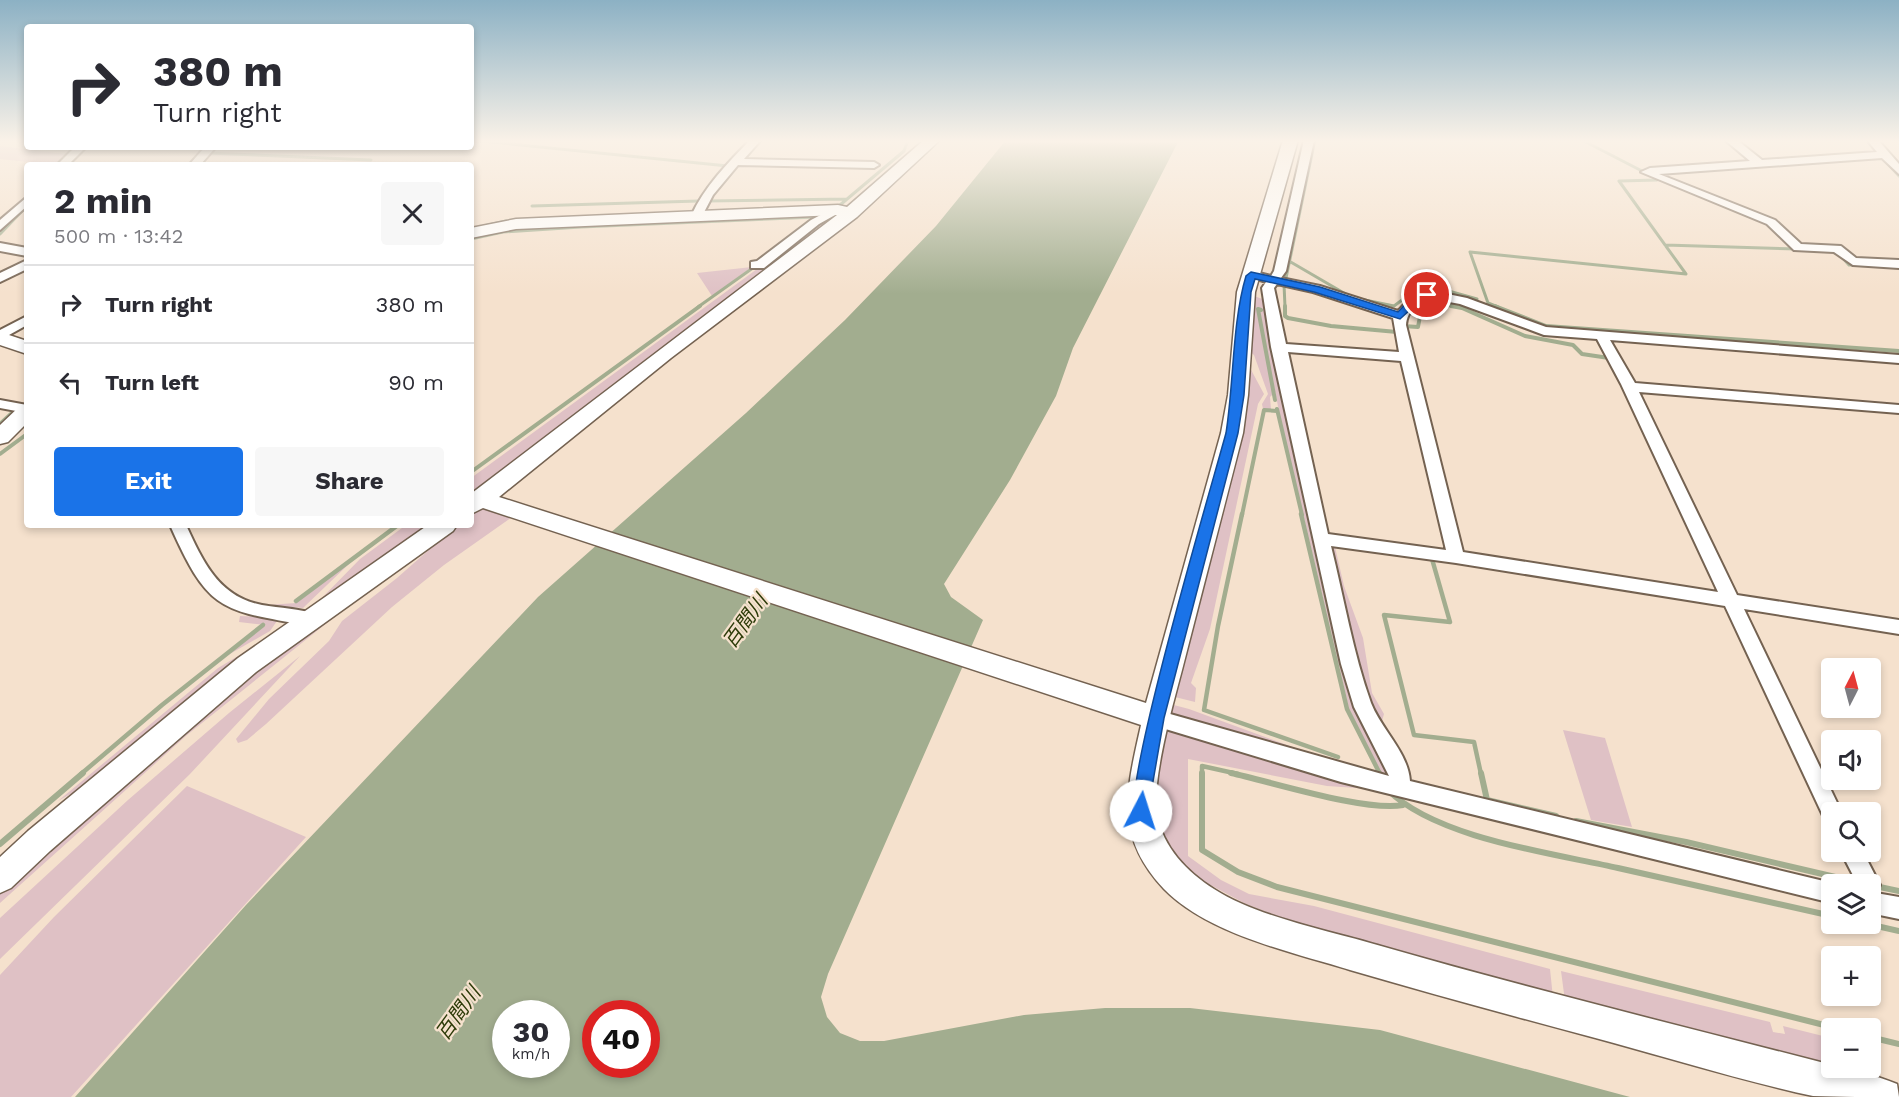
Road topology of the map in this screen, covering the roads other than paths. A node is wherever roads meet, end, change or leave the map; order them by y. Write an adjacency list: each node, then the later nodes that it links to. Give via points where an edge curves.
1 (710, 191): 8 (street)
2 (870, 191): 7 (street)
3 (1276, 191): 16 (street)
4 (1298, 191): 18 (street, via 1280,271)
5 (1694, 191): 13 (street, via 1771,222 1798,247 1837,249 1853,261)
6 (24, 203): 9 (street)
7 (844, 212): 8 (street); 14 (street, via 815,222); 33 (street, via 620,386)
8 (697, 216): 10 (street, via 516,224)
9 (0, 227)
10 (474, 232)
11 (0, 247): 12 (street)
12 (24, 251)
13 (1899, 264)
14 (756, 265)
15 (24, 266): 17 (street)
16 (1251, 276): 18 (street); 41 (street, via 1246,292 1232,433)
17 (0, 278)
18 (1272, 280): 19 (street, via 1316,289); 24 (street, via 1268,288)
19 (1400, 316): 22 (street, via 1417,298 1438,296 1482,307 1544,332); 25 (street)
20 (24, 322): 21 (street)
21 (2, 333): 23 (street)
22 (1602, 337): 26 (street); 27 (street)
23 (24, 346)
24 (1278, 347): 25 (street); 36 (street)
25 (1404, 357): 37 (street)
26 (1899, 359)
27 (1628, 384): 30 (street); 38 (street)
28 (0, 404): 29 (street)
29 (24, 409)
30 (1899, 409)
31 (24, 413): 32 (street)
32 (0, 436)
33 (483, 503): 41 (street)
34 (179, 528): 39 (street, via 205,580 223,597 246,608)
35 (441, 528): 39 (street)
36 (1320, 539): 38 (street); 42 (street, via 1363,707 1399,771)
37 (1455, 552)
38 (1730, 600): 40 (street); 43 (street)
39 (310, 619): 44 (street, via 182,718)
40 (1899, 627)
41 (1142, 714): 42 (street); 46 (street, via 1141,811 1146,834 1176,879 1204,901 1244,920 1360,956)
42 (1390, 784): 45 (street)
43 (1827, 802)
44 (0, 879)
45 (1821, 890)
46 (1884, 1097)

